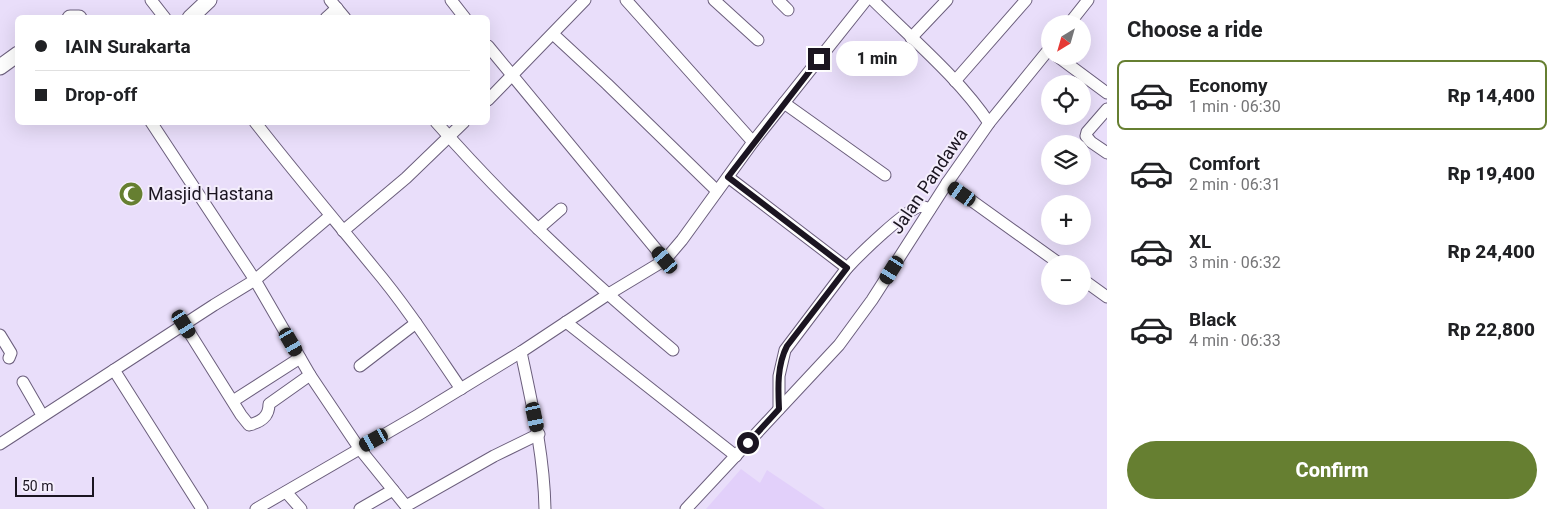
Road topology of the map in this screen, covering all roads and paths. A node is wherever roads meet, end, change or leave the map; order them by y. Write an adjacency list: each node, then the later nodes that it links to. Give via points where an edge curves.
1 (151, 0): 15 (street)
2 (209, 0): 16 (main road)
3 (451, 0): 18 (street)
4 (585, 0): 20 (street)
5 (626, 0): 40 (street)
6 (714, 0): 22 (street)
7 (778, 0): 14 (street)
8 (866, 0): 32 (street)
9 (872, 0): 21 (street, Jalan Pandawa)
10 (947, 0): 21 (street)
11 (1026, 0): 29 (street)
12 (1088, 0): 19 (street)
13 (333, 4): 17 (street)
14 (788, 10)
15 (163, 15)
16 (193, 15)
17 (342, 15)
18 (463, 15)
19 (1076, 15)
20 (553, 34): 28 (street); 45 (street)
21 (911, 38): 29 (street, Jalan Pandawa)
22 (758, 40)
23 (490, 49): 28 (street)
24 (15, 56): 27 (main road)
25 (1041, 62): 34 (street, Jalan Pandawa)
26 (1070, 65): 30 (street)
27 (0, 67)
28 (511, 77): 31 (street); 52 (street)
29 (955, 81): 34 (street, Jalan Pandawa)
30 (1107, 93)
31 (490, 98)
32 (784, 104): 40 (street); 42 (street)
33 (1107, 109): 41 (street, via 1086,136)
34 (988, 123): 44 (street, Jalan Pandawa)
35 (153, 125): 54 (street)
36 (257, 125): 48 (street)
37 (438, 125): 39 (street)
38 (461, 125): 39 (street)
39 (449, 138): 49 (street); 50 (street)
40 (753, 142): 43 (street)
41 (1107, 153)
42 (885, 175)
43 (728, 177): 45 (street); 53 (street)
44 (947, 183): 47 (street, Jalan Pandawa); 51 (street)
45 (718, 191): 52 (street)
46 (561, 209): 49 (street)
47 (930, 209): 53 (street, via 921,206 911,211); 72 (street, Jalan Pandawa, via 848,333)
48 (330, 216): 50 (street); 54 (street)
49 (538, 229): 56 (street)
50 (343, 230): 59 (street)
51 (1047, 255)
52 (665, 260): 56 (street)
53 (847, 268): 72 (street, via 785,350 778,376)
54 (255, 280): 60 (street); 65 (street)
55 (1091, 285): 57 (street)
56 (607, 295): 58 (street); 62 (street)
57 (1107, 296)
58 (566, 322): 63 (street); 77 (street)
59 (416, 323): 66 (street); 70 (street)
60 (184, 324): 67 (street); 71 (street)
61 (0, 334): 64 (street, via 11,353)
62 (673, 350)
63 (522, 352): 70 (street); 74 (street)
64 (9, 358)
65 (300, 358): 68 (street); 71 (street)
66 (360, 366)
67 (114, 370): 73 (street); 81 (street)
68 (310, 376): 71 (street, via 269,404 266,417 252,425 247,423); 76 (street)
69 (23, 382): 73 (street)
70 (462, 389): 76 (street)
71 (233, 401)
72 (779, 409): 77 (street, Jalan Pandawa)
73 (42, 415): 75 (street)
74 (538, 434): 80 (street); 85 (street)
75 (0, 444)
76 (359, 448): 78 (street); 79 (street)
77 (736, 456): 86 (street, Jalan Pandawa)
78 (393, 490): 80 (street); 84 (street)
79 (286, 492): 82 (street); 83 (street)
80 (407, 507)
81 (202, 509)
82 (256, 509)
83 (301, 509)
84 (360, 509)
85 (545, 509)
86 (686, 509)

